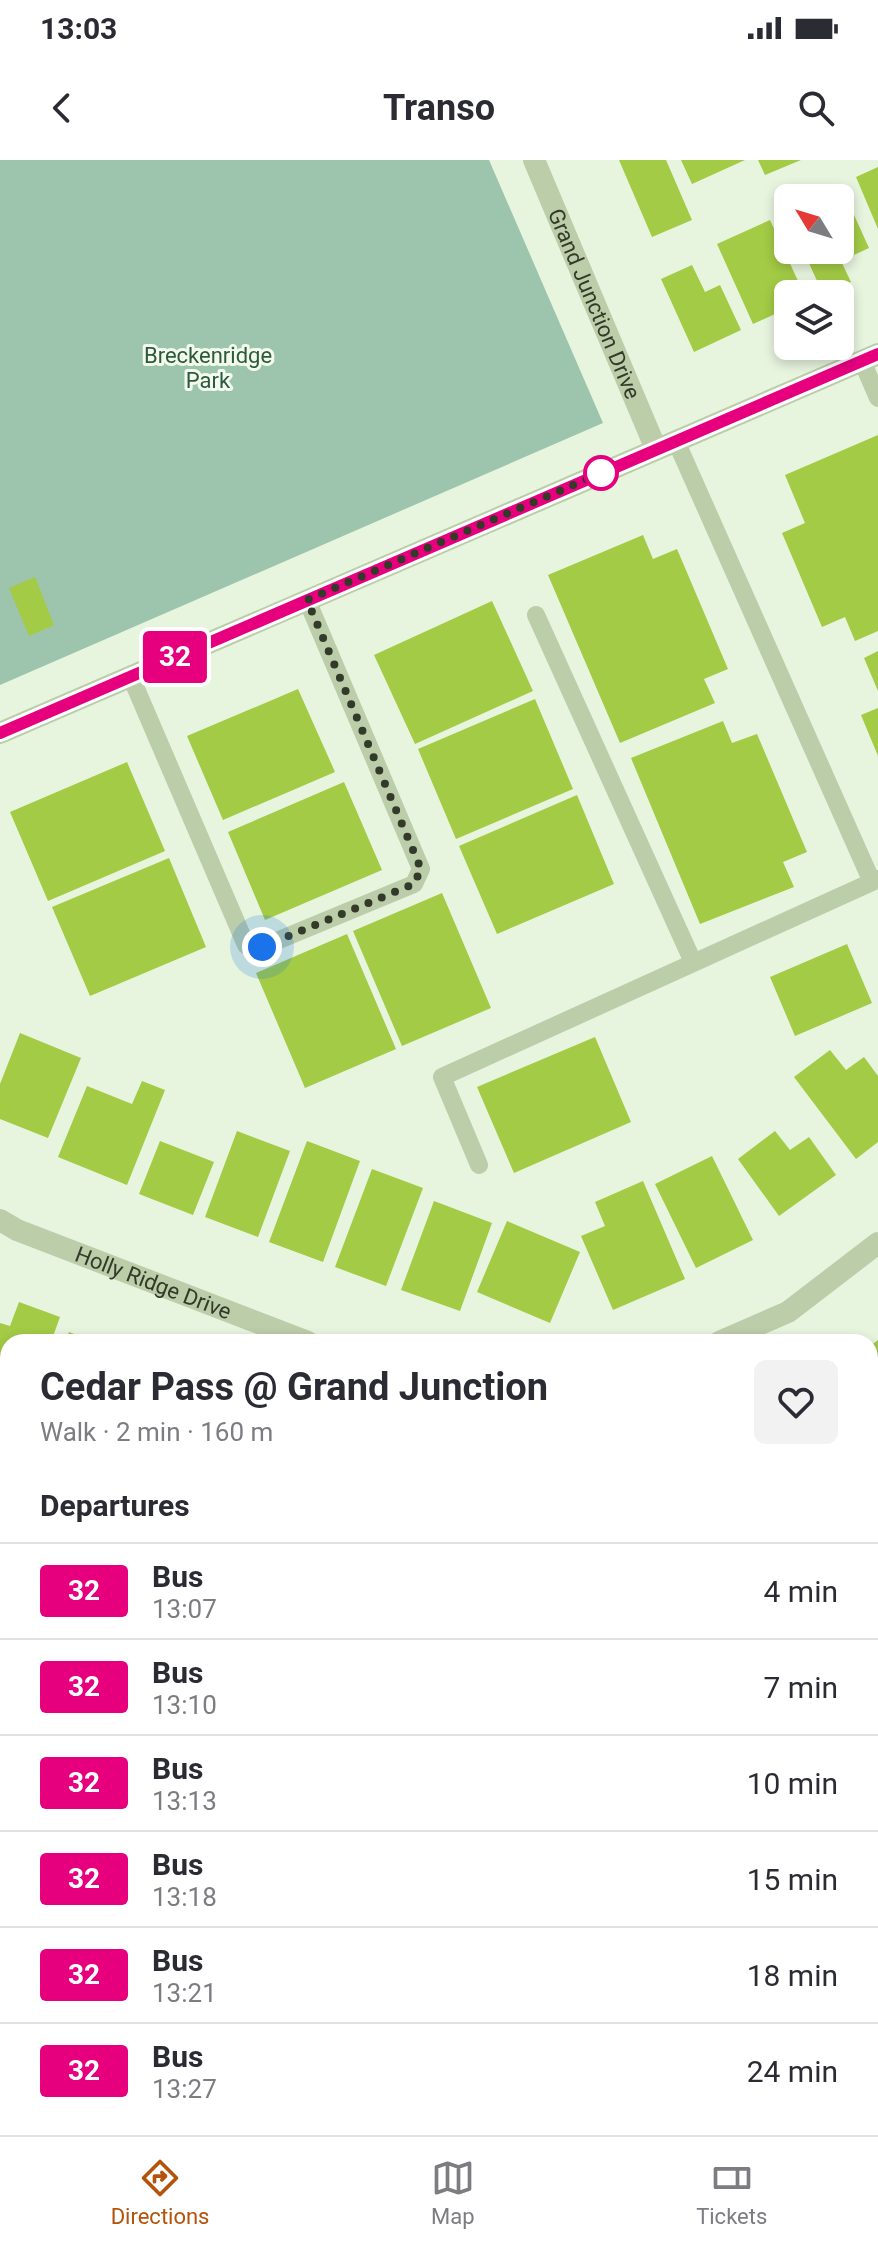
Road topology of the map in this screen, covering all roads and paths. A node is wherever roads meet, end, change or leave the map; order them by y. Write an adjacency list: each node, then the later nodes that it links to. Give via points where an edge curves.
1 (534, 160): 4 (street, Grand Junction Drive)
2 (870, 358): 3 (lane); 4 (street)
3 (878, 398)
4 (666, 445): 5 (street); 9 (lane)
5 (307, 600): 7 (street); 7 (lane, via 421,869 414,884 262,947 246,945)
6 (536, 615): 10 (lane)
7 (131, 677): 8 (street)
8 (0, 733)
9 (875, 880): 10 (lane)
10 (693, 962): 11 (lane, via 442,1077)
11 (479, 1165)
12 (0, 1220): 14 (street, Holly Ridge Drive)
13 (878, 1243): 15 (street, via 788,1312)
14 (287, 1334)
15 (737, 1334)

